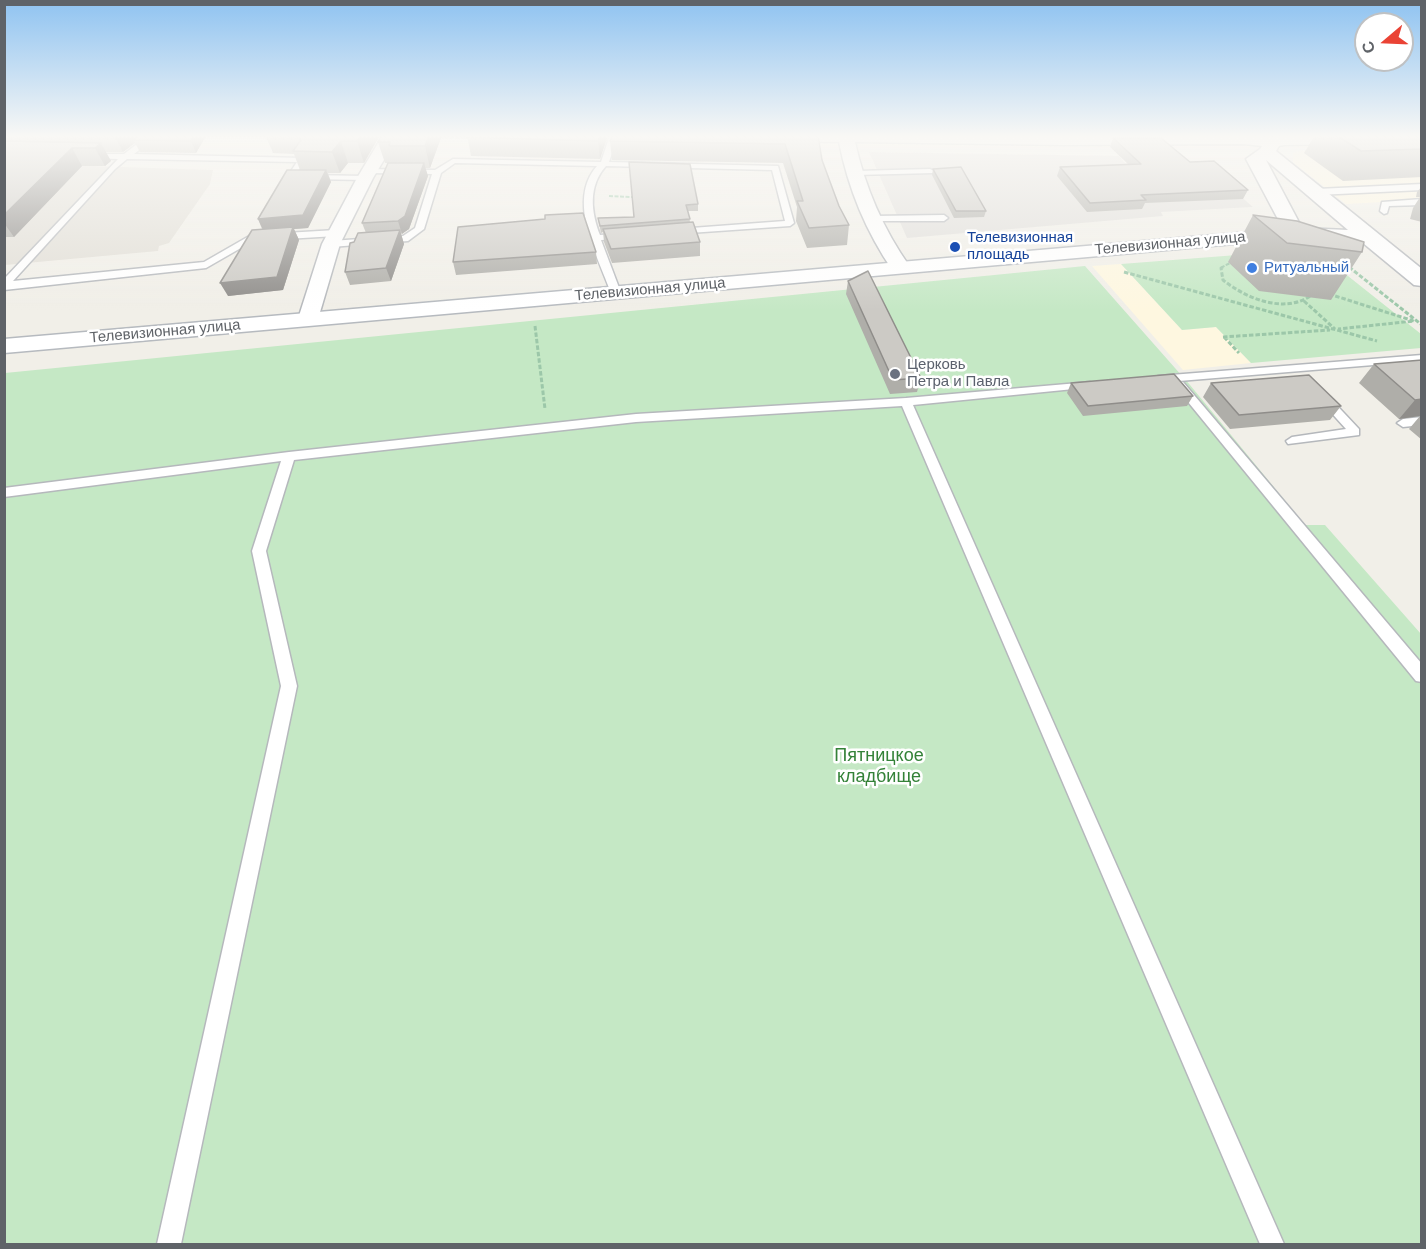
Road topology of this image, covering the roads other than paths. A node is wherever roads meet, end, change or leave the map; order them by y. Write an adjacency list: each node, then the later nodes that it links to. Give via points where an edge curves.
1 (88, 193): 21 (lane)
2 (357, 193): 17 (street)
3 (430, 193): 17 (lane, via 419,229 405,239)
4 (590, 193): 18 (lane, via 588,218)
5 (782, 193): 13 (lane, via 790,223)
6 (863, 193): 12 (street)
7 (1273, 193): 14 (main road)
8 (1318, 193): 16 (main road)
9 (1422, 202): 10 (lane, via 1385,204)
10 (1384, 211)
11 (944, 218): 12 (lane)
12 (873, 219): 19 (street)
13 (664, 233)
14 (1295, 234): 16 (main road); 19 (main road, Телевизионная улица)
15 (630, 236): 18 (lane)
16 (1367, 237): 20 (main road)
17 (333, 238): 21 (lane, via 253,233 206,265); 23 (street)
18 (596, 238): 22 (lane)
19 (900, 267): 22 (main road, Телевизионная улица)
20 (1422, 280)
21 (5, 286)
22 (616, 294): 23 (main road, Телевизионная улица)
23 (308, 319): 24 (main road, Телевизионная улица)
24 (4, 346)
25 (1422, 358): 26 (lane)
26 (1294, 368): 27 (lane); 33 (lane, via 1355,432)
27 (1173, 377): 28 (lane); 36 (lane)
28 (1150, 380)
29 (1103, 384): 30 (lane)
30 (906, 402): 34 (lane, via 636,418); 38 (lane)
31 (1422, 421): 32 (lane)
32 (1402, 423)
33 (1292, 441)
34 (289, 456): 35 (lane); 37 (lane, via 259,551 289,686)
35 (4, 493)
36 (1422, 676)
37 (169, 1245)
38 (1272, 1245)

